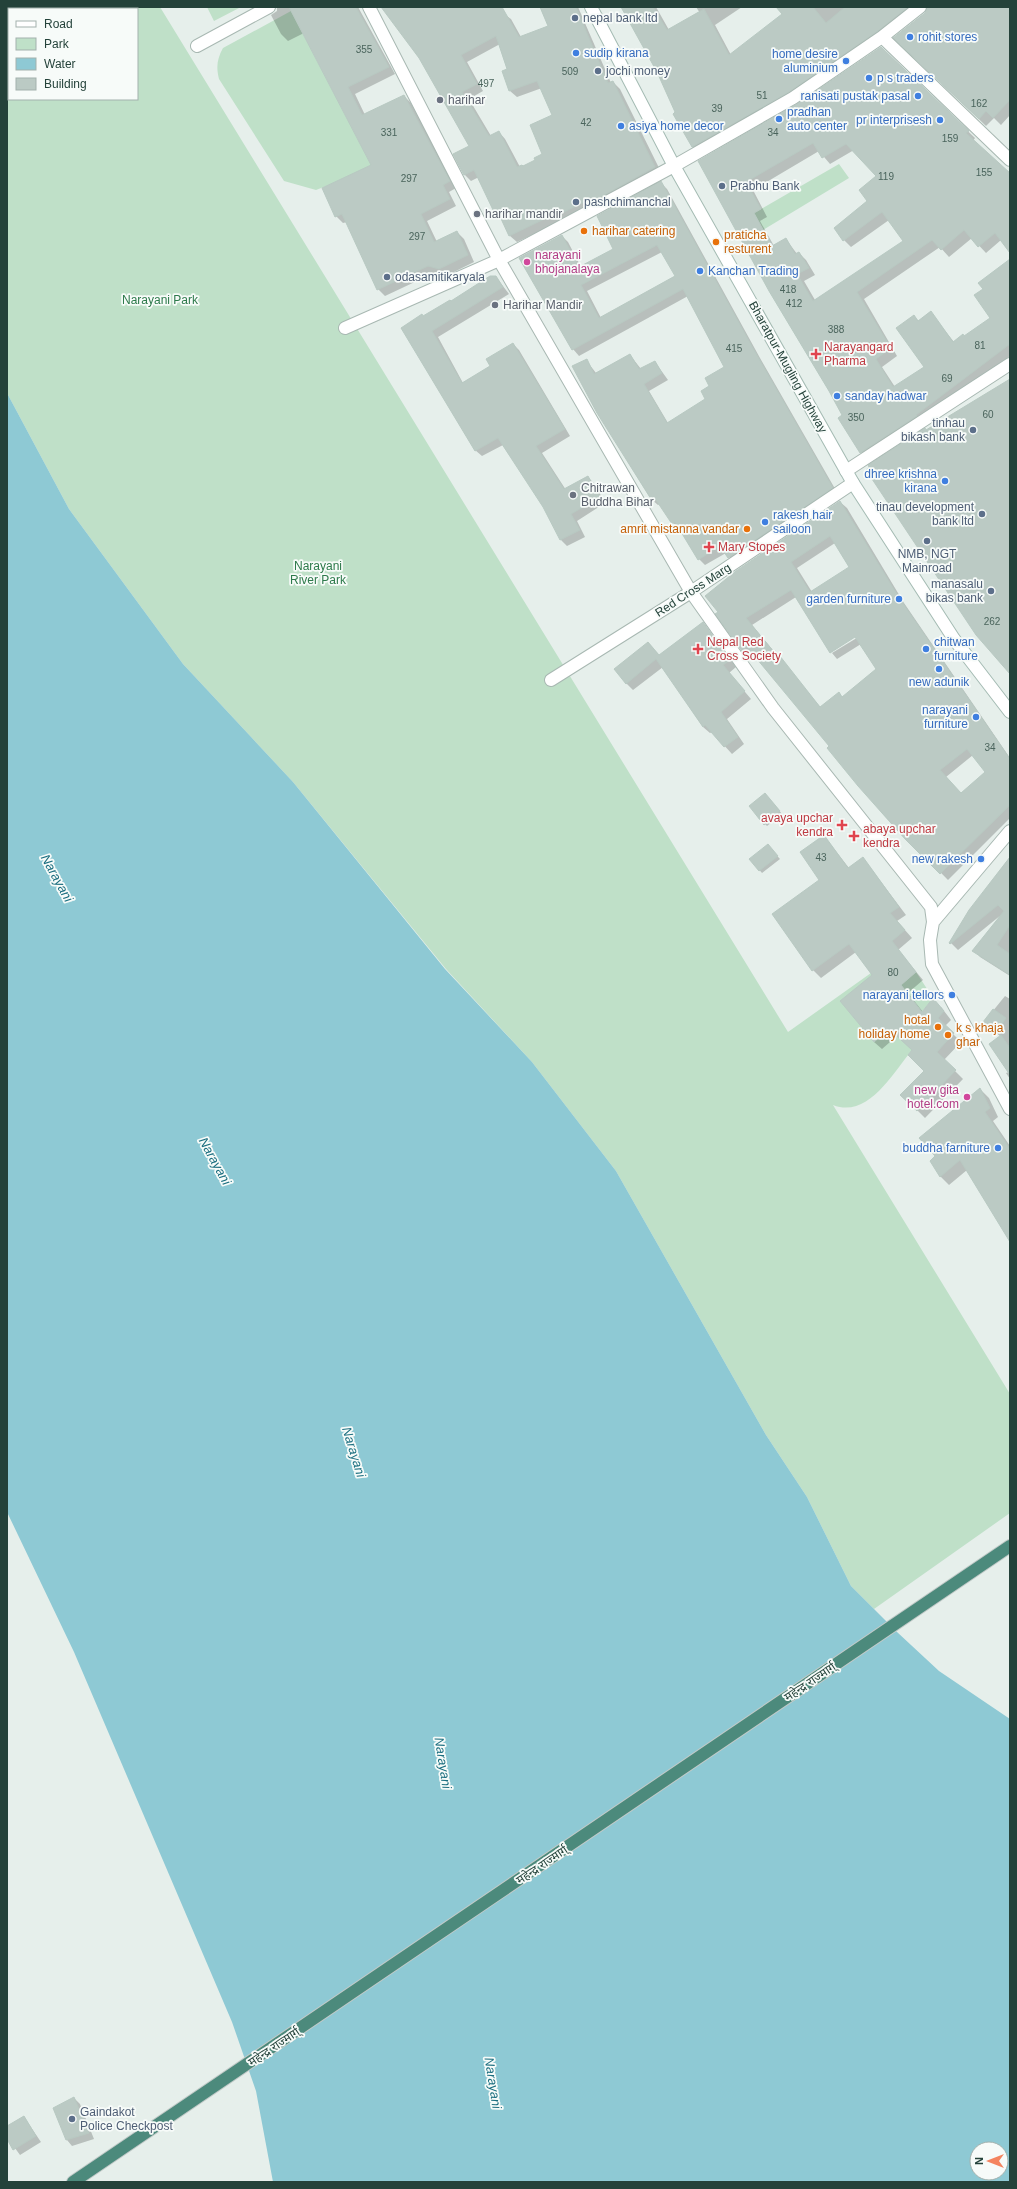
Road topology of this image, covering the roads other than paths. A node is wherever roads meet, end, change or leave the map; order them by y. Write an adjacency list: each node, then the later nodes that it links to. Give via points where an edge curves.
1 (269, 7): 6 (street)
2 (369, 7): 9 (street)
3 (591, 7): 8 (street, Bharatpur-Mugling Highway)
4 (920, 7): 5 (street)
5 (882, 37): 7 (street); 8 (street, via 793,98)
6 (197, 46)
7 (1010, 160)
8 (674, 166): 9 (street); 12 (street, Bharatpur-Mugling Highway)
9 (499, 260): 10 (street); 14 (street)
10 (345, 328)
11 (1010, 364): 12 (street)
12 (846, 472): 13 (street, Bharatpur-Mugling Highway)
13 (853, 483): 14 (street, Red Cross Marg); 16 (street, Bharatpur-Mugling Highway, via 954,639)
14 (691, 592): 15 (street, Red Cross Marg); 18 (street, via 773,708 920,892 931,907)
15 (551, 680)
16 (1010, 712)
17 (1010, 831): 18 (street)
18 (933, 922): 19 (street, via 930,940 932,964)
19 (1010, 1109)
20 (1010, 1546): 21 (highway, महेन्द्र राज्मार्ग्)
21 (74, 2182)

